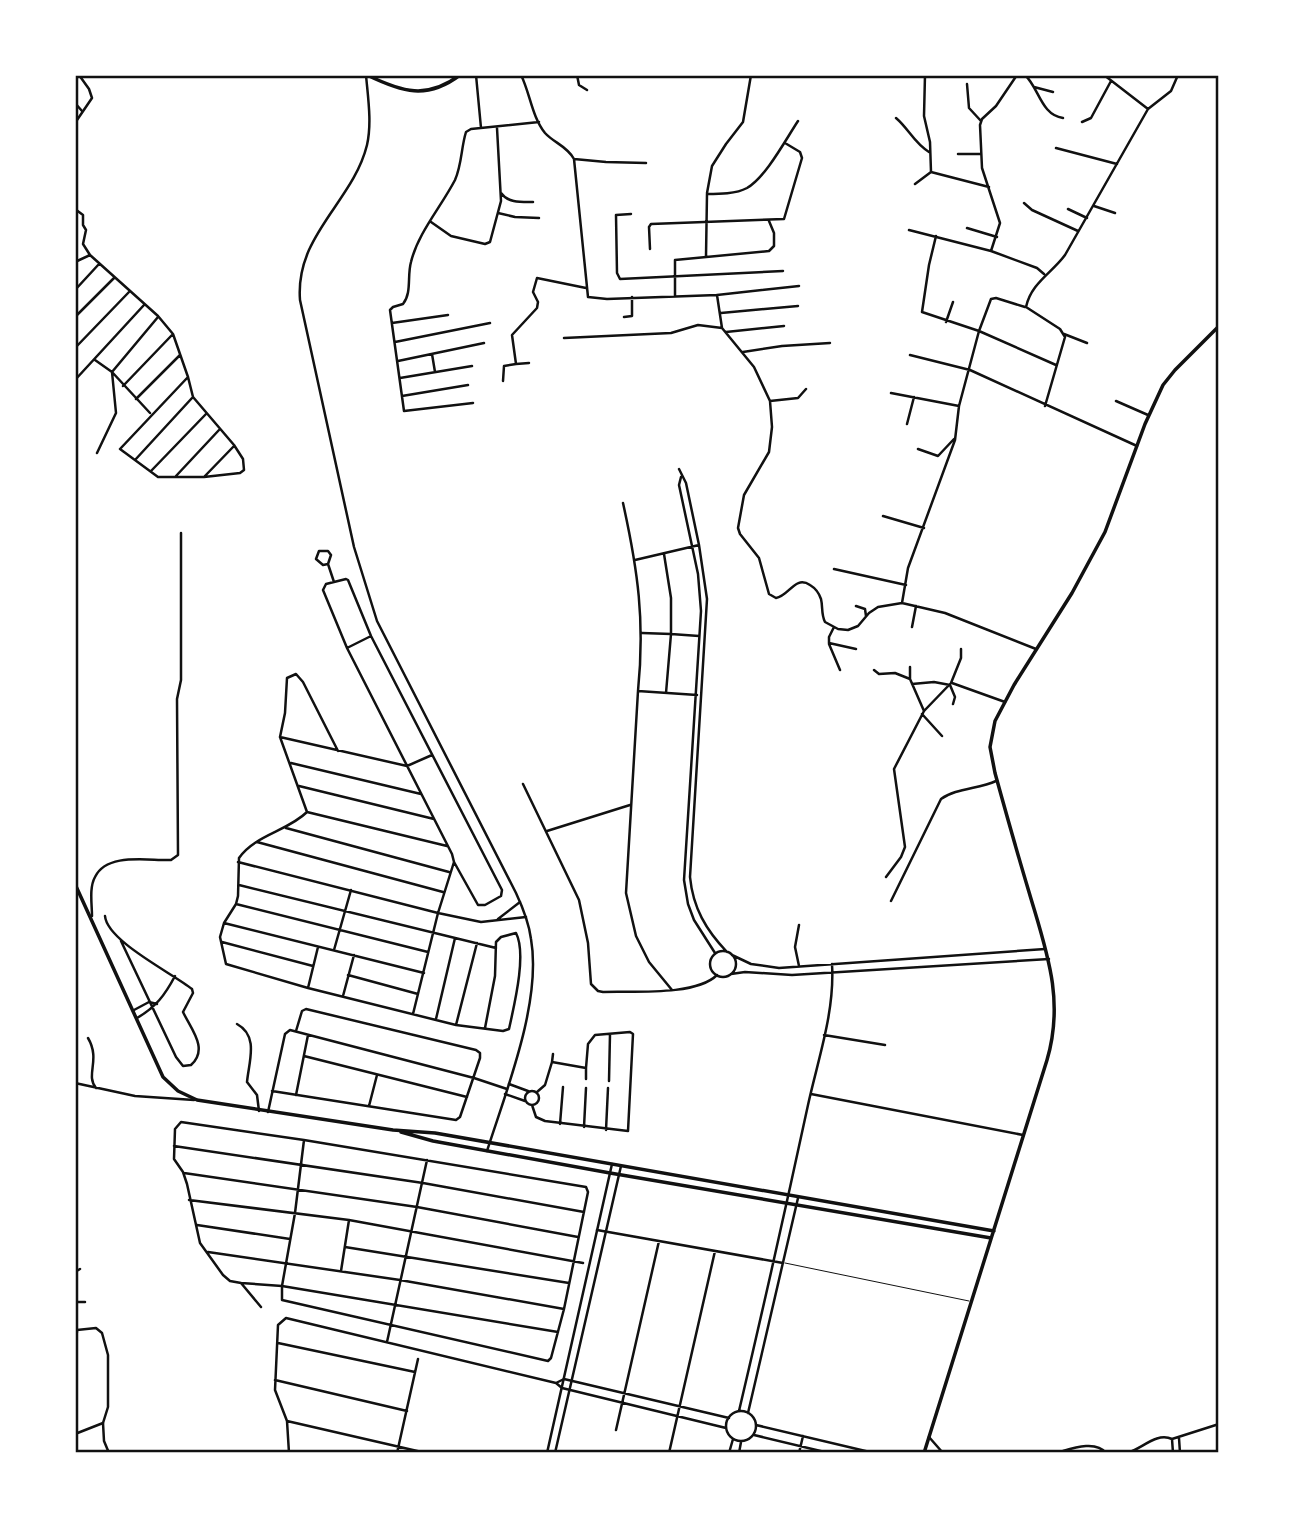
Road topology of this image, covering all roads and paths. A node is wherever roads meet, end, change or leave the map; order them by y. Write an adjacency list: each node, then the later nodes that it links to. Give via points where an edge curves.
1 (367, 75): 2 (main road, via 416,92 436,90); 218 (street, via 367,145 308,250 300,275 302,307 370,603)
2 (460, 75)
3 (477, 75): 28 (street)
4 (521, 75): 25 (street)
5 (577, 75): 16 (street, via 579,85)
6 (751, 75): 42 (street, via 743,122 712,166)
7 (925, 75): 32 (street, via 924,116)
8 (1017, 75): 24 (street)
9 (1025, 75): 15 (street)
10 (1104, 75): 13 (street)
11 (1178, 75): 19 (street, via 1171,91)
12 (78, 76): 20 (street, via 92,98)
13 (1111, 81): 19 (street); 26 (street, via 1091,118)
14 (967, 84): 24 (street, via 969,107)
15 (1034, 88): 17 (street); 22 (street, via 1047,110)
16 (587, 90)
17 (1053, 92)
18 (75, 103): 20 (street)
19 (1147, 109): 37 (street)
20 (83, 112): 27 (street)
21 (895, 118): 32 (street)
22 (1063, 118)
23 (798, 121): 30 (street)
24 (981, 121): 34 (street)
25 (539, 122): 29 (street); 35 (street)
26 (1082, 122)
27 (75, 123)
28 (481, 128): 29 (street); 54 (street, via 466,132 458,172)
29 (497, 128): 41 (street)
30 (785, 143): 42 (street, via 747,188); 53 (street, via 802,158 785,219)
31 (1056, 148): 37 (street)
32 (931, 154): 38 (street)
33 (958, 154): 34 (street)
34 (980, 154): 40 (street)
35 (574, 159): 36 (street); 72 (street)
36 (646, 163)
37 (1116, 164): 45 (street)
38 (931, 172): 39 (street); 40 (street)
39 (915, 184)
40 (989, 187): 60 (street, via 1000,223)
41 (501, 192): 43 (street, via 512,201); 48 (street)
42 (707, 194): 55 (street)
43 (533, 202)
44 (1024, 203): 58 (street)
45 (1094, 206): 49 (street); 52 (street)
46 (75, 209): 63 (street, via 83,215 83,244)
47 (1068, 209): 52 (street)
48 (498, 213): 51 (street); 54 (street, via 492,237 485,244 451,236)
49 (1115, 213)
50 (631, 214): 70 (street, via 616,215 618,278)
51 (539, 218)
52 (1087, 218): 58 (street)
53 (769, 221): 55 (street); 64 (street, via 774,233 771,250)
54 (431, 222): 88 (street, via 411,262 407,298 390,310)
55 (706, 223): 61 (street, via 651,224); 64 (street)
56 (967, 228): 60 (street)
57 (909, 230): 59 (street)
58 (1078, 231): 68 (street, via 1060,262)
59 (936, 236): 62 (street); 87 (street, via 921,310)
60 (997, 237): 62 (street)
61 (650, 249)
62 (991, 251): 68 (street)
63 (90, 255): 65 (street); 66 (street)
64 (706, 256): 70 (street, via 675,260)
65 (75, 262)
66 (99, 264): 69 (street); 73 (street)
67 (783, 271): 70 (street)
68 (1044, 274): 81 (street)
69 (114, 278): 74 (street); 85 (street)
70 (675, 278): 76 (street)
71 (799, 286): 75 (street)
72 (586, 288): 77 (street, via 591,298); 110 (street, via 537,278 533,292 537,308 512,335)
73 (75, 290)
74 (129, 292): 79 (street); 102 (street)
75 (716, 295): 76 (street); 82 (street)
76 (676, 296): 77 (street)
77 (632, 298): 86 (street, via 632,316)
78 (953, 302): 87 (street)
79 (144, 305): 84 (street); 107 (street)
80 (798, 306): 82 (street)
81 (1026, 307): 93 (street, via 994,298); 96 (street)
82 (720, 313): 92 (street)
83 (448, 314): 88 (street)
84 (158, 316): 95 (street); 114 (street)
85 (75, 317)
86 (624, 317)
87 (946, 322): 93 (street)
88 (392, 323): 98 (street)
89 (490, 323): 98 (street)
90 (784, 326): 94 (street)
91 (1219, 326): 135 (main road, via 1163,385)
92 (722, 328): 94 (street); 97 (street, via 698,325 671,333)
93 (979, 331): 111 (street); 113 (street)
94 (726, 332): 103 (street)
95 (173, 334): 104 (street); 120 (street)
96 (1064, 334): 99 (street); 111 (street)
97 (564, 338)
98 (395, 342): 108 (street)
99 (1087, 342)
100 (484, 343): 105 (street)
101 (830, 343): 103 (street)
102 (75, 348)
103 (743, 352): 128 (street)
104 (180, 355): 116 (street); 127 (street)
105 (432, 355): 108 (street); 115 (street)
106 (910, 355): 113 (street)
107 (95, 360): 114 (street); 118 (street)
108 (398, 361): 117 (street)
109 (530, 363): 110 (street)
110 (516, 364): 119 (street, via 503,366)
111 (1056, 365): 132 (street)
112 (472, 366): 115 (street)
113 (970, 370): 131 (street); 132 (street)
114 (112, 372): 120 (street); 142 (street, via 116,413)
115 (435, 372): 117 (street)
116 (188, 377): 125 (street); 133 (street)
117 (399, 378): 124 (street)
118 (75, 380)
119 (503, 381)
120 (123, 386): 127 (street)
121 (468, 386): 124 (street)
122 (806, 389): 128 (street, via 798,398)
123 (891, 393): 126 (street)
124 (401, 396): 130 (street, via 406,412)
125 (192, 397): 134 (street); 143 (street)
126 (914, 397): 131 (street); 136 (street)
127 (136, 399): 133 (street)
128 (770, 401): 168 (street, via 769,452 744,495 738,531 759,558 769,594 783,597 797,583 809,584 819,594 825,622)
129 (1116, 401): 135 (street)
130 (473, 403)
131 (960, 406): 138 (street)
132 (1045, 406): 140 (street)
133 (151, 414): 143 (street, via 121,447 121,452)
134 (206, 414): 137 (street); 145 (street)
135 (1149, 415): 140 (main road)
136 (907, 424)
137 (220, 429): 139 (street); 146 (street)
138 (956, 439): 141 (street, via 939,456); 151 (street)
139 (234, 445): 147 (street); 147 (street, via 244,470)
140 (1137, 447): 178 (main road, via 1105,532)
141 (918, 450)
142 (97, 453)
143 (135, 460): 145 (street)
144 (679, 469): 148 (street)
145 (151, 471): 146 (street, via 158,477)
146 (176, 476): 147 (street)
147 (204, 477)
148 (681, 477): 153 (street); 154 (street)
149 (623, 503): 156 (street)
150 (883, 516): 151 (street)
151 (924, 528): 160 (street)
152 (181, 533): 222 (street, via 178,855 172,860 108,864 93,881)
153 (699, 545): 154 (street); 161 (street)
154 (692, 547): 155 (street); 162 (street)
155 (664, 554): 156 (street); 170 (street)
156 (635, 560): 169 (street)
157 (328, 564): 157 (street, via 331,555 319,551 316,559); 159 (street)
158 (834, 569): 160 (street)
159 (334, 582): 171 (street, via 347,579); 175 (street, via 323,590)
160 (906, 585): 163 (street)
161 (706, 590): 162 (street); 173 (street)
162 (701, 591): 172 (street)
163 (902, 603): 165 (street); 166 (street, via 878,607)
164 (856, 606): 166 (street, via 865,609)
165 (916, 606): 167 (street); 178 (street)
166 (866, 616): 168 (street, via 855,628)
167 (912, 627)
168 (834, 628): 174 (street)
169 (642, 633): 170 (street); 185 (street)
170 (671, 634): 172 (street); 186 (street)
171 (371, 636): 175 (street); 195 (street)
172 (701, 636): 173 (street); 187 (street)
173 (706, 636): 188 (street)
174 (829, 643): 176 (street); 180 (street)
175 (347, 648): 197 (street)
176 (856, 649)
177 (961, 649): 184 (street)
178 (1037, 649): 189 (main road)
179 (909, 667): 182 (street)
180 (840, 670)
181 (874, 670): 182 (street)
182 (910, 679): 183 (street)
183 (912, 684): 184 (street); 191 (street)
184 (951, 684): 189 (street); 190 (street); 191 (street)
185 (639, 691): 186 (street); 202 (street)
186 (666, 693): 187 (street)
187 (696, 695): 188 (street); 240 (street, via 684,880 694,920)
188 (702, 695): 239 (street, via 691,885 700,917)
189 (1005, 702): 198 (main road, via 991,734)
190 (953, 704)
191 (923, 713): 192 (street); 212 (street, via 893,772 905,847)
192 (942, 736)
193 (280, 737): 194 (street); 194 (street, via 287,678 296,674); 196 (street)
194 (338, 751): 197 (street)
195 (432, 755): 197 (street); 210 (street, via 502,890 501,896 478,905)
196 (291, 763): 200 (street); 201 (street)
197 (407, 766): 201 (street)
198 (997, 780): 217 (street, via 941,799); 236 (main road)
199 (523, 784): 206 (street)
200 (299, 786): 203 (street); 204 (street)
201 (421, 794): 204 (street)
202 (630, 805): 206 (street); 256 (street, via 626,893 631,920 649,962)
203 (307, 812): 205 (street); 208 (street)
204 (434, 818): 208 (street)
205 (286, 828): 207 (street); 211 (street)
206 (547, 831): 256 (street, via 579,900 594,988 603,992)
207 (257, 842): 209 (street); 216 (street)
208 (448, 847): 210 (street)
209 (238, 862): 214 (street); 215 (street)
210 (454, 862): 211 (street)
211 (449, 872): 216 (street)
212 (886, 877)
213 (75, 884): 222 (main road)
214 (239, 885): 219 (street); 220 (street)
215 (351, 890): 220 (street); 221 (street)
216 (444, 892): 221 (street)
217 (891, 901)
218 (520, 902): 224 (street); 225 (street)
219 (236, 904): 226 (street); 228 (street)
220 (345, 911): 228 (street); 229 (street)
221 (438, 913): 225 (street, via 481,922); 229 (street)
222 (92, 916): 262 (main road)
223 (105, 916): 231 (street)
224 (526, 917): 225 (street); 284 (street, via 533,969)
225 (495, 920)
226 (224, 923): 232 (street); 234 (street)
227 (799, 925): 248 (street, via 795,947)
228 (341, 929): 237 (street); 238 (street)
229 (433, 933): 230 (street); 238 (street)
230 (455, 938): 233 (street); 265 (street)
231 (121, 941): 254 (street); 259 (street)
232 (222, 942): 247 (street); 255 (street, via 228,965)
233 (477, 943): 235 (street); 267 (street)
234 (318, 947): 237 (street); 247 (street)
235 (496, 948): 268 (street); 268 (street, via 498,939 516,933 519,975 509,1029)
236 (1045, 949): 241 (street); 244 (main road)
237 (334, 950): 242 (street)
238 (428, 952): 249 (street)
239 (727, 952): 240 (street); 243 (street)
240 (715, 953): 253 (street, via 710,966)
241 (995, 953): 245 (street); 246 (street)
242 (354, 955): 249 (street); 252 (street)
243 (732, 955): 248 (street, via 754,964); 251 (street, via 736,963)
244 (1049, 959): 245 (street); 306 (main road, via 1055,995 1051,1048)
245 (996, 962): 250 (street)
246 (832, 964): 248 (street); 250 (street)
247 (313, 966): 255 (street)
248 (799, 967)
249 (424, 972): 257 (street)
250 (832, 972): 251 (street); 272 (street)
251 (731, 974): 253 (street)
252 (348, 975): 257 (street); 258 (street)
253 (717, 975): 256 (street, via 699,987)
254 (176, 976): 260 (street); 261 (street, via 193,991 183,1012 199,1046 195,1062 181,1063)
255 (309, 988): 258 (street)
256 (672, 990)
257 (418, 994): 263 (street)
258 (342, 997): 263 (street)
259 (149, 1002): 260 (street); 261 (street); 262 (street)
260 (157, 1004): 261 (street)
261 (153, 1009): 264 (street)
262 (133, 1010): 264 (main road)
263 (413, 1014): 265 (street)
264 (137, 1018): 296 (main road, via 163,1077)
265 (436, 1019): 267 (street)
266 (237, 1024): 300 (street, via 248,1033 252,1050 247,1082 257,1095)
267 (456, 1025): 268 (street)
268 (485, 1028)
269 (296, 1031): 271 (street); 280 (street, via 306,1009 476,1050 480,1054); 289 (street, via 287,1031)
270 (610, 1034): 278 (street, via 590,1040); 282 (street); 305 (street, via 633,1034 632,1083 628,1131)
271 (308, 1035): 276 (street); 280 (street)
272 (824, 1035): 274 (street); 293 (street)
273 (88, 1038): 286 (street, via 95,1052 92,1080)
274 (885, 1045)
275 (553, 1054): 277 (street)
276 (304, 1056): 279 (street); 294 (street)
277 (552, 1062): 278 (street); 291 (street, via 545,1085)
278 (586, 1068): 281 (street)
279 (377, 1075): 295 (street); 299 (street)
280 (474, 1078): 284 (street); 295 (street)
281 (586, 1079)
282 (609, 1081)
283 (75, 1083): 286 (street)
284 (508, 1087): 290 (street); 292 (street)
285 (563, 1087): 302 (street)
286 (96, 1088): 296 (street)
287 (586, 1088): 303 (street)
288 (608, 1088): 305 (street)
289 (272, 1091): 294 (street); 301 (street)
290 (528, 1091): 291 (street); 297 (street)
291 (537, 1093): 298 (street, via 539,1101)
292 (505, 1094): 297 (street); 308 (street)
293 (811, 1094): 306 (street); 320 (street)
294 (296, 1095): 299 (street)
295 (467, 1098): 299 (street, via 460,1117 453,1120)
296 (197, 1100): 300 (main road)
297 (525, 1101): 298 (street)
298 (532, 1105): 302 (street, via 536,1117)
299 (369, 1107)
300 (259, 1111): 301 (main road)
301 (268, 1112): 304 (main road)
302 (559, 1124): 303 (street)
303 (584, 1127): 305 (street)
304 (393, 1130): 308 (main road); 310 (main road)
305 (606, 1130)
306 (1023, 1135): 332 (main road)
307 (304, 1140): 309 (street, via 181,1122); 311 (street); 312 (street)
308 (490, 1143): 310 (street); 313 (main road)
309 (174, 1146): 312 (street); 315 (street, via 174,1159)
310 (487, 1151): 316 (main road)
311 (427, 1160): 318 (street); 326 (street, via 583,1186 589,1190)
312 (301, 1164): 318 (street); 319 (street)
313 (612, 1164): 314 (main road); 316 (street)
314 (621, 1166): 317 (street); 320 (main road)
315 (183, 1172): 319 (street); 322 (street)
316 (610, 1173): 317 (main road); 330 (street)
317 (619, 1175): 323 (main road); 333 (street)
318 (422, 1183): 325 (street); 326 (street)
319 (297, 1189): 325 (street); 327 (street)
320 (790, 1195): 321 (main road); 323 (street)
321 (798, 1197): 324 (street); 332 (main road)
322 (189, 1200): 327 (street); 329 (street)
323 (788, 1203): 324 (main road); 343 (street)
324 (797, 1204): 335 (main road); 344 (street)
325 (417, 1207): 331 (street); 334 (street)
326 (584, 1212): 334 (street)
327 (295, 1213): 328 (street); 336 (street)
328 (349, 1220): 331 (street); 338 (street)
329 (197, 1225): 336 (street); 339 (street)
330 (597, 1230): 333 (street); 357 (street)
331 (411, 1231): 341 (street); 342 (street)
332 (994, 1231): 335 (main road)
333 (606, 1232): 337 (street); 358 (street)
334 (578, 1237): 342 (street)
335 (991, 1238): 355 (main road)
336 (290, 1239): 345 (street)
337 (659, 1241): 340 (street); 376 (street)
338 (345, 1247): 341 (street); 348 (street)
339 (206, 1251): 345 (street); 351 (street, via 223,1275)
340 (715, 1251): 343 (street); 378 (street)
341 (405, 1256): 350 (street); 352 (street)
342 (573, 1261): 346 (street); 352 (street)
343 (775, 1261): 344 (street); 380 (street)
344 (783, 1262): 355 (lane); 381 (street)
345 (287, 1263): 348 (street); 353 (street)
346 (583, 1263)
347 (80, 1269): 349 (street)
348 (341, 1271): 350 (street)
349 (75, 1272)
350 (400, 1280): 359 (street); 361 (street)
351 (241, 1283): 353 (street); 360 (street)
352 (569, 1283): 361 (street)
353 (282, 1286): 359 (street); 362 (street, via 282,1300)
354 (85, 1301): 356 (street)
355 (971, 1302): 393 (main road)
356 (75, 1303)
357 (580, 1303): 358 (street); 370 (street)
358 (589, 1305): 372 (street)
359 (396, 1306): 362 (street); 364 (street)
360 (261, 1307)
361 (564, 1309): 364 (street)
362 (391, 1324): 364 (street, via 548,1361); 367 (street)
363 (76, 1328): 365 (street); 385 (street, via 98,1329 105,1339 108,1400)
364 (558, 1332)
365 (75, 1337)
366 (278, 1343): 367 (street, via 278,1325 286,1318); 369 (street); 371 (street)
367 (387, 1343): 373 (street)
368 (418, 1359): 369 (street)
369 (415, 1372): 379 (street)
370 (564, 1379): 372 (street); 373 (street); 374 (street)
371 (275, 1380): 379 (street); 384 (street)
372 (573, 1381): 375 (street); 376 (street)
373 (556, 1383): 374 (street)
374 (562, 1388): 375 (street); 406 (street)
375 (571, 1390): 377 (street); 407 (street)
376 (624, 1394): 377 (street); 378 (street)
377 (622, 1402): 382 (street); 389 (street)
378 (680, 1407): 382 (street); 383 (street)
379 (407, 1410): 398 (street)
380 (739, 1411): 381 (street); 383 (street)
381 (748, 1413): 387 (street)
382 (677, 1416): 388 (street); 408 (street)
383 (729, 1418): 388 (street)
384 (286, 1421): 398 (street); 403 (street)
385 (103, 1423): 390 (street); 402 (street)
386 (1219, 1424): 394 (street)
387 (756, 1425): 391 (street); 392 (street)
388 (726, 1428): 395 (street)
389 (616, 1430)
390 (75, 1434)
391 (754, 1434): 397 (street); 399 (street)
392 (803, 1436): 399 (street); 400 (street)
393 (929, 1437): 414 (main road); 415 (street)
394 (1179, 1438): 396 (street); 419 (street)
395 (733, 1439): 397 (street); 409 (street)
396 (1172, 1439): 417 (street, via 1161,1437); 418 (street)
397 (741, 1441): 410 (street)
398 (398, 1446): 404 (street); 405 (street)
399 (801, 1446): 411 (street); 412 (street)
400 (856, 1451): 413 (street)
401 (1063, 1451): 416 (street, via 1098,1446)
402 (109, 1453)
403 (289, 1453)
404 (397, 1453)
405 (426, 1453)
406 (547, 1453)
407 (555, 1453)
408 (669, 1453)
409 (729, 1453)
410 (739, 1453)
411 (799, 1453)
412 (829, 1453)
413 (874, 1453)
414 (924, 1453)
415 (943, 1453)
416 (1106, 1453)
417 (1127, 1453)
418 (1173, 1453)
419 (1180, 1453)

